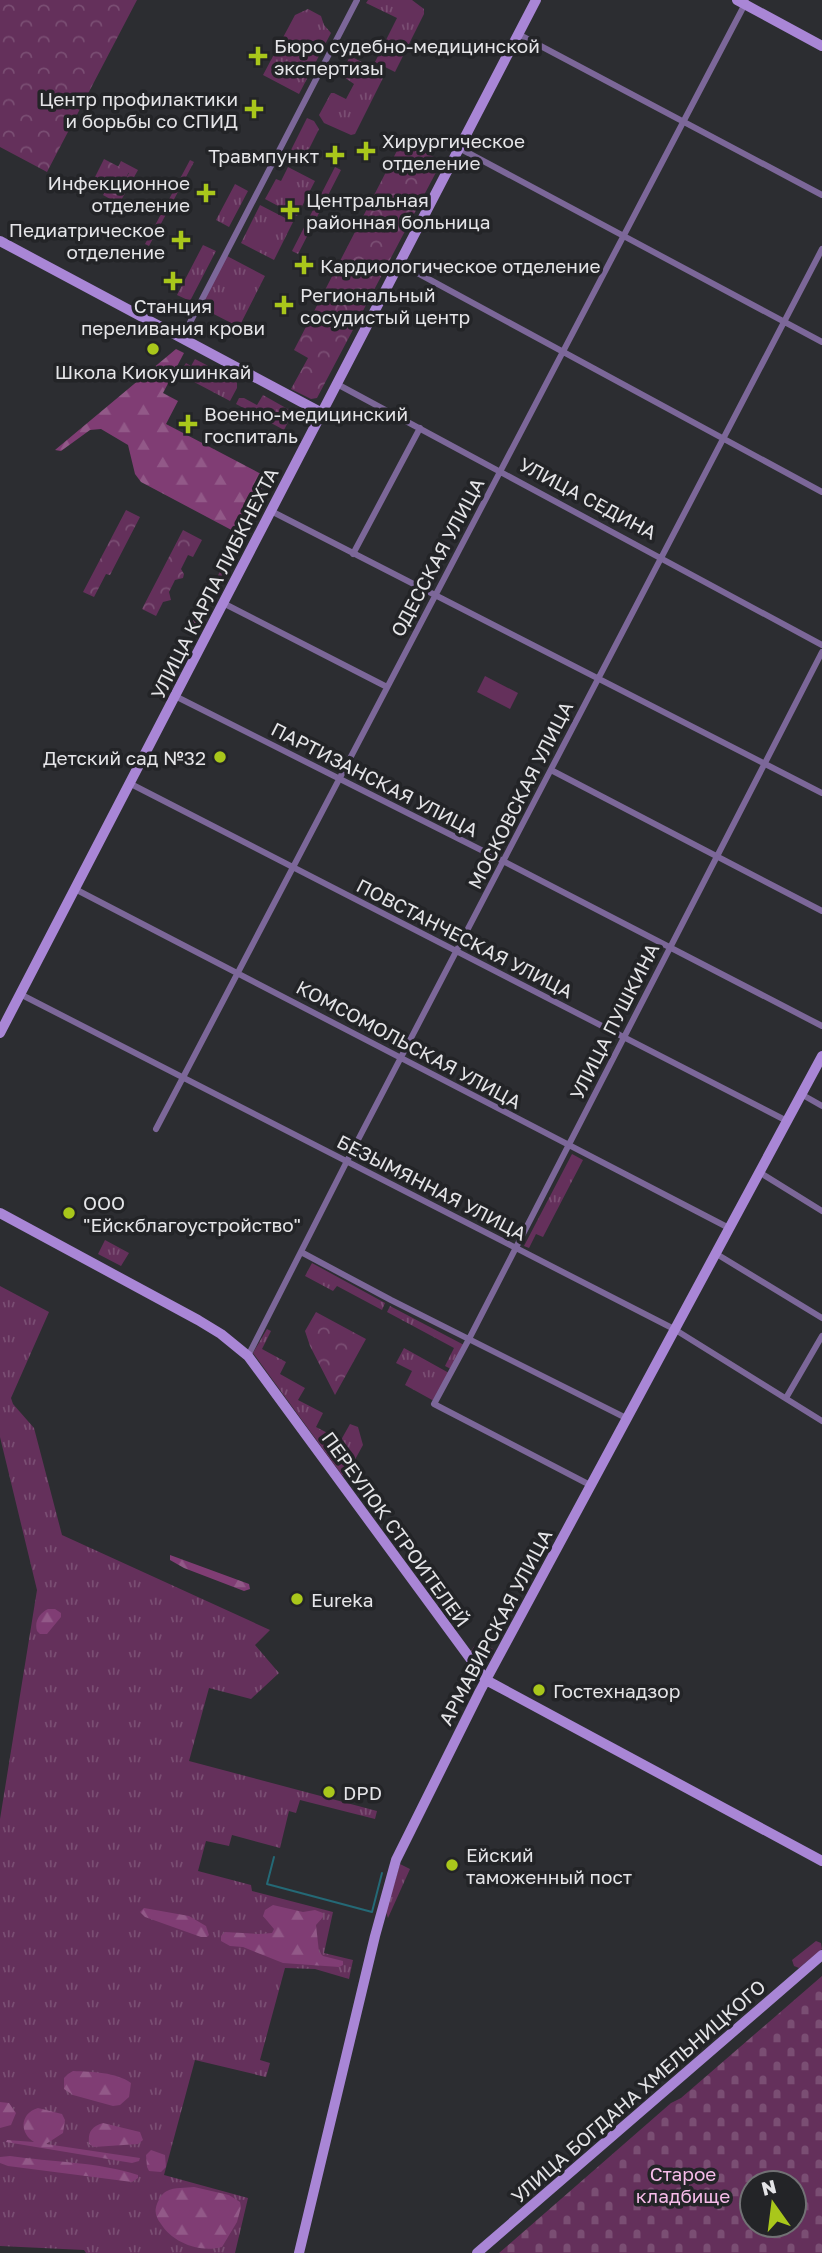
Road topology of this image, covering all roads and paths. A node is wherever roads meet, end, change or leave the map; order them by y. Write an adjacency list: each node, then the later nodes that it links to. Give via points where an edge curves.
1 (357, 0): 14 (street)
2 (536, 0): 4 (street, УЛИЦА КАРЛА ЛИБКНЕХТА)
3 (742, 1): 5 (street); 6 (street, ОДЕССКАЯ УЛИЦА)
4 (518, 34): 6 (street); 7 (street, УЛИЦА КАРЛА ЛИБКНЕХТА)
5 (822, 46)
6 (684, 120): 8 (street); 9 (street, ОДЕССКАЯ УЛИЦА)
7 (459, 148): 9 (street); 12 (street, УЛИЦА КАРЛА ЛИБКНЕХТА)
8 (822, 195)
9 (623, 236): 13 (street); 16 (street, ОДЕССКАЯ УЛИЦА)
10 (0, 241): 14 (street)
11 (822, 249): 13 (street, МОСКОВСКАЯ УЛИЦА)
12 (399, 263): 16 (street); 17 (street, УЛИЦА КАРЛА ЛИБКНЕХТА)
13 (784, 321): 15 (street); 20 (street, МОСКОВСКАЯ УЛИЦА)
14 (182, 338): 18 (street)
15 (822, 342)
16 (562, 352): 20 (street); 21 (street, ОДЕССКАЯ УЛИЦА)
17 (337, 384): 18 (street, УЛИЦА КАРЛА ЛИБКНЕХТА); 19 (street, УЛИЦА СЕДИНА)
18 (322, 413): 23 (street, УЛИЦА КАРЛА ЛИБКНЕХТА)
19 (420, 428): 21 (street, УЛИЦА СЕДИНА); 24 (street)
20 (723, 439): 22 (street); 25 (street, МОСКОВСКАЯ УЛИЦА)
21 (500, 471): 25 (street, УЛИЦА СЕДИНА); 26 (street, ОДЕССКАЯ УЛИЦА)
22 (822, 492)
23 (271, 511): 24 (street); 27 (street, УЛИЦА КАРЛА ЛИБКНЕХТА)
24 (353, 554): 26 (street)
25 (661, 558): 28 (street, УЛИЦА СЕДИНА); 30 (street, МОСКОВСКАЯ УЛИЦА)
26 (435, 595): 30 (street); 31 (street, ОДЕССКАЯ УЛИЦА)
27 (223, 603): 31 (street); 32 (street, УЛИЦА КАРЛА ЛИБКНЕХТА)
28 (822, 645)
29 (822, 652): 33 (street, УЛИЦА ПУШКИНА)
30 (598, 678): 33 (street); 34 (street, МОСКОВСКАЯ УЛИЦА)
31 (387, 687): 35 (street, ОДЕССКАЯ УЛИЦА)
32 (175, 696): 35 (street, ПАРТИЗАНСКАЯ УЛИЦА); 36 (street, УЛИЦА КАРЛА ЛИБКНЕХТА)
33 (765, 764): 37 (street); 38 (street, УЛИЦА ПУШКИНА)
34 (551, 770): 38 (street); 39 (street, МОСКОВСКАЯ УЛИЦА)
35 (339, 778): 39 (street, ПАРТИЗАНСКАЯ УЛИЦА); 40 (street, ОДЕССКАЯ УЛИЦА)
36 (130, 783): 40 (street, ПОВСТАНЧЕСКАЯ УЛИЦА); 41 (street, УЛИЦА КАРЛА ЛИБКНЕХТА)
37 (822, 793)
38 (717, 856): 42 (street); 43 (street, УЛИЦА ПУШКИНА)
39 (503, 861): 43 (street, ПАРТИЗАНСКАЯ УЛИЦА); 44 (street, МОСКОВСКАЯ УЛИЦА)
40 (293, 867): 44 (street, ПОВСТАНЧЕСКАЯ УЛИЦА); 45 (street, ОДЕССКАЯ УЛИЦА)
41 (75, 889): 45 (street, КОМСОМОЛЬСКАЯ УЛИЦА); 46 (street, УЛИЦА КАРЛА ЛИБКНЕХТА)
42 (822, 911)
43 (670, 947): 47 (street, ПАРТИЗАНСКАЯ УЛИЦА); 49 (street, УЛИЦА ПУШКИНА)
44 (457, 952): 49 (street, ПОВСТАНЧЕСКАЯ УЛИЦА); 51 (street, МОСКОВСКАЯ УЛИЦА)
45 (237, 973): 51 (street, КОМСОМОЛЬСКАЯ УЛИЦА); 52 (street, ОДЕССКАЯ УЛИЦА)
46 (20, 994): 48 (street, УЛИЦА КАРЛА ЛИБКНЕХТА); 52 (street, БЕЗЫМЯННАЯ УЛИЦА)
47 (822, 1026)
48 (0, 1033)
49 (624, 1037): 55 (street, ПОВСТАНЧЕСКАЯ УЛИЦА); 57 (street, УЛИЦА ПУШКИНА)
50 (822, 1056): 53 (street, АРМАВИРСКАЯ УЛИЦА)
51 (402, 1058): 57 (street, КОМСОМОЛЬСКАЯ УЛИЦА); 58 (street, МОСКОВСКАЯ УЛИЦА)
52 (183, 1077): 56 (street, ОДЕССКАЯ УЛИЦА); 58 (street, БЕЗЫМЯННАЯ УЛИЦА)
53 (801, 1094): 54 (street); 55 (street, АРМАВИРСКАЯ УЛИЦА)
54 (822, 1107)
55 (787, 1121): 59 (street, АРМАВИРСКАЯ УЛИЦА)
56 (156, 1129)
57 (568, 1145): 62 (street, КОМСОМОЛЬСКАЯ УЛИЦА); 63 (street, УЛИЦА ПУШКИНА)
58 (347, 1161): 63 (street, БЕЗЫМЯННАЯ УЛИЦА); 64 (street, МОСКОВСКАЯ УЛИЦА)
59 (759, 1172): 60 (street); 62 (street, АРМАВИРСКАЯ УЛИЦА)
60 (822, 1211)
61 (0, 1213): 70 (street, ПЕРЕУЛОК СТРОИТЕЛЕЙ, via 198,1320)
62 (729, 1228): 65 (street, АРМАВИРСКАЯ УЛИЦА)
63 (515, 1248): 67 (street, БЕЗЫМЯННАЯ УЛИЦА); 69 (street, УЛИЦА ПУШКИНА)
64 (301, 1252): 69 (street); 70 (street, МОСКОВСКАЯ УЛИЦА)
65 (715, 1253): 66 (street); 67 (street, АРМАВИРСКАЯ УЛИЦА)
66 (822, 1318)
67 (674, 1329): 71 (street, БЕЗЫМЯННАЯ УЛИЦА); 72 (street, АРМАВИРСКАЯ УЛИЦА)
68 (822, 1336): 71 (street)
69 (469, 1339): 72 (street); 74 (street, УЛИЦА ПУШКИНА, via 434,1404)
70 (248, 1356): 75 (street, ПЕРЕУЛОК СТРОИТЕЛЕЙ)
71 (786, 1398): 73 (street, БЕЗЫМЯННАЯ УЛИЦА)
72 (626, 1418): 74 (street, АРМАВИРСКАЯ УЛИЦА)
73 (822, 1421)
74 (590, 1485): 75 (street, АРМАВИРСКАЯ УЛИЦА)
75 (486, 1680): 76 (street, ПЕРЕУЛОК СТРОИТЕЛЕЙ); 78 (street, АРМАВИРСКАЯ УЛИЦА, via 393,1870)
76 (822, 1861)
77 (822, 1955): 79 (street, УЛИЦА БОГДАНА ХМЕЛЬНИЦКОГО)
78 (299, 2253)
79 (477, 2253)

